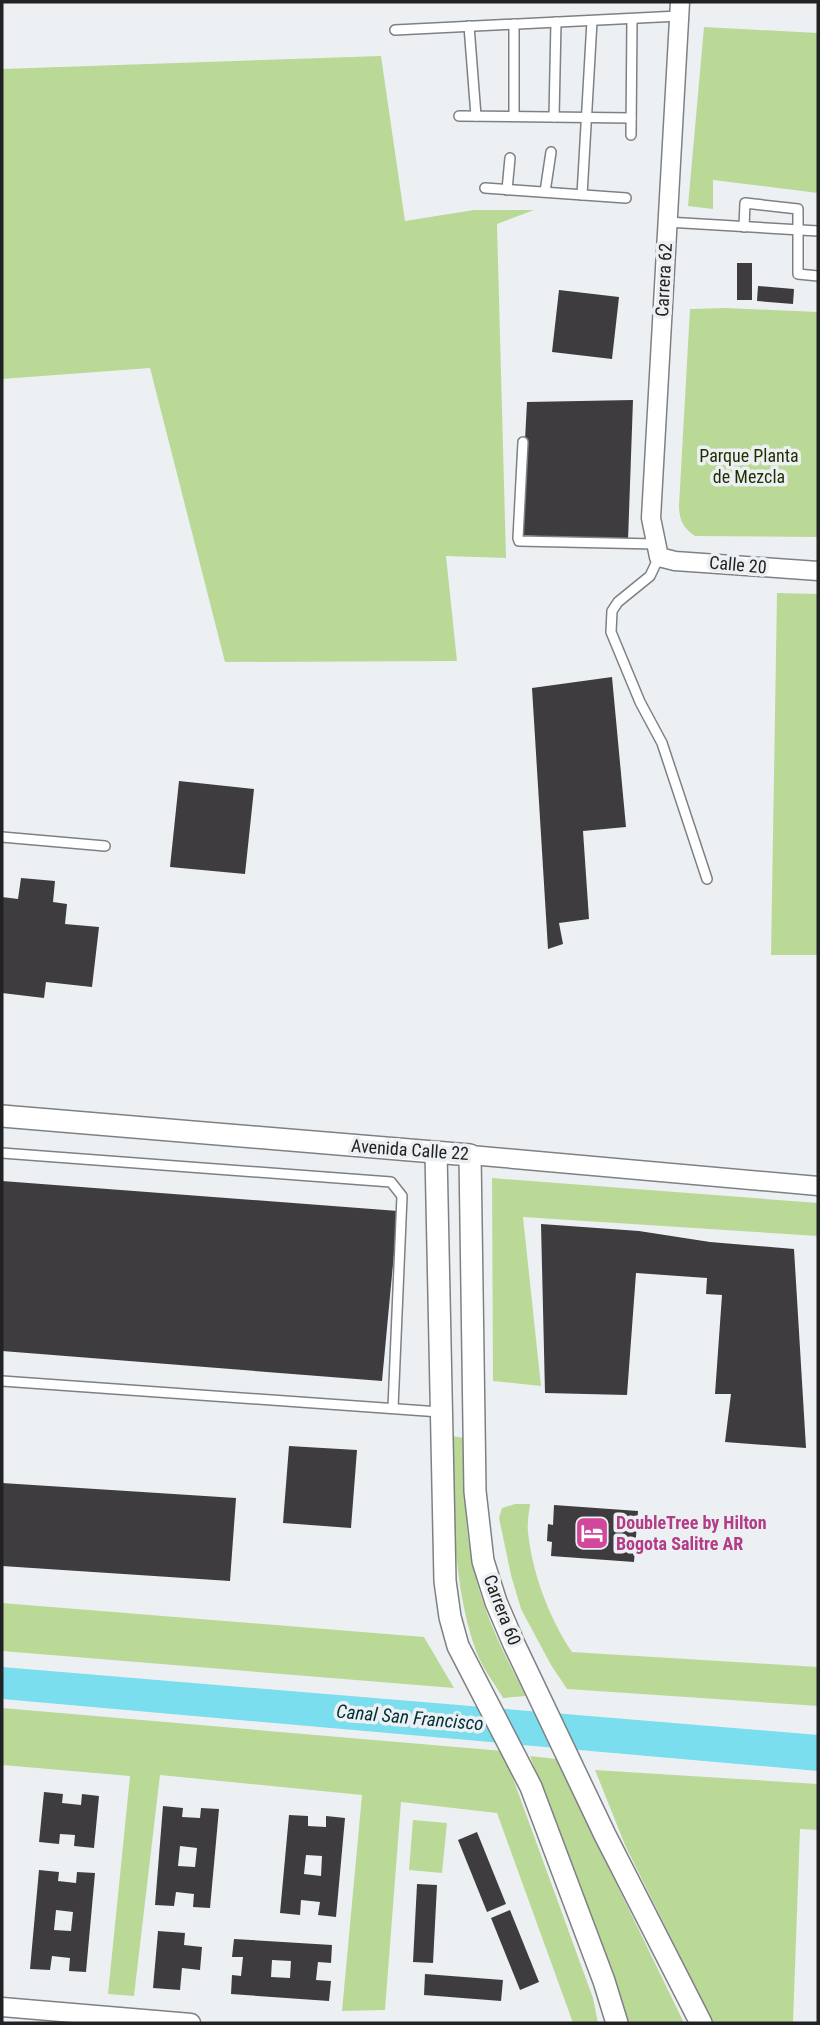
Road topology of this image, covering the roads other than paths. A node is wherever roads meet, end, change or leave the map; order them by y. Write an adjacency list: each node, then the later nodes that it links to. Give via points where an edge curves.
1 (679, 9): 2 (lane); 22 (street, Carrera 62)
2 (632, 19): 3 (lane); 13 (lane)
3 (592, 20): 4 (lane); 12 (lane)
4 (556, 22): 5 (lane); 11 (lane)
5 (514, 24): 6 (lane); 10 (lane)
6 (469, 26): 7 (lane); 9 (lane)
7 (395, 30)
8 (458, 116): 9 (lane)
9 (476, 116): 10 (lane)
10 (514, 116): 11 (lane)
11 (554, 117): 12 (lane)
12 (586, 117): 13 (lane); 20 (lane)
13 (631, 118): 14 (lane)
14 (631, 135)
15 (551, 152): 19 (lane)
16 (510, 159): 18 (lane)
17 (485, 188): 18 (lane)
18 (507, 190): 19 (lane)
19 (545, 192): 20 (lane)
20 (582, 195): 21 (lane)
21 (626, 198)
22 (667, 222): 23 (lane); 28 (street, Carrera 62, via 651,517)
23 (744, 227): 24 (lane); 24 (lane, via 745,203 798,209)
24 (798, 230): 25 (lane); 26 (lane, via 798,274)
25 (818, 232)
26 (818, 276)
27 (523, 442): 28 (lane, via 519,541)
28 (657, 550): 29 (street, Calle 20, via 675,561); 32 (lane, via 650,576 612,611 611,632 662,743)
29 (818, 571)
30 (2, 837): 31 (lane)
31 (105, 846)
32 (707, 878)
33 (2, 1116): 35 (street, Avenida Calle 22)
34 (2, 1153): 39 (lane, via 391,1182 402,1195)
35 (436, 1153): 36 (street, Avenida Calle 22); 40 (street)
36 (470, 1155): 37 (street, Avenida Calle 22); 41 (street, Carrera 60)
37 (818, 1186)
38 (2, 1381): 39 (lane)
39 (393, 1408): 40 (lane)
40 (441, 1412): 41 (street); 44 (street, via 445,1581 458,1646 531,1787)
41 (473, 1414): 45 (street, Carrera 60, via 483,1561 496,1602)
42 (2, 2007): 43 (street)
43 (191, 2023)
44 (617, 2023)
45 (701, 2023)

